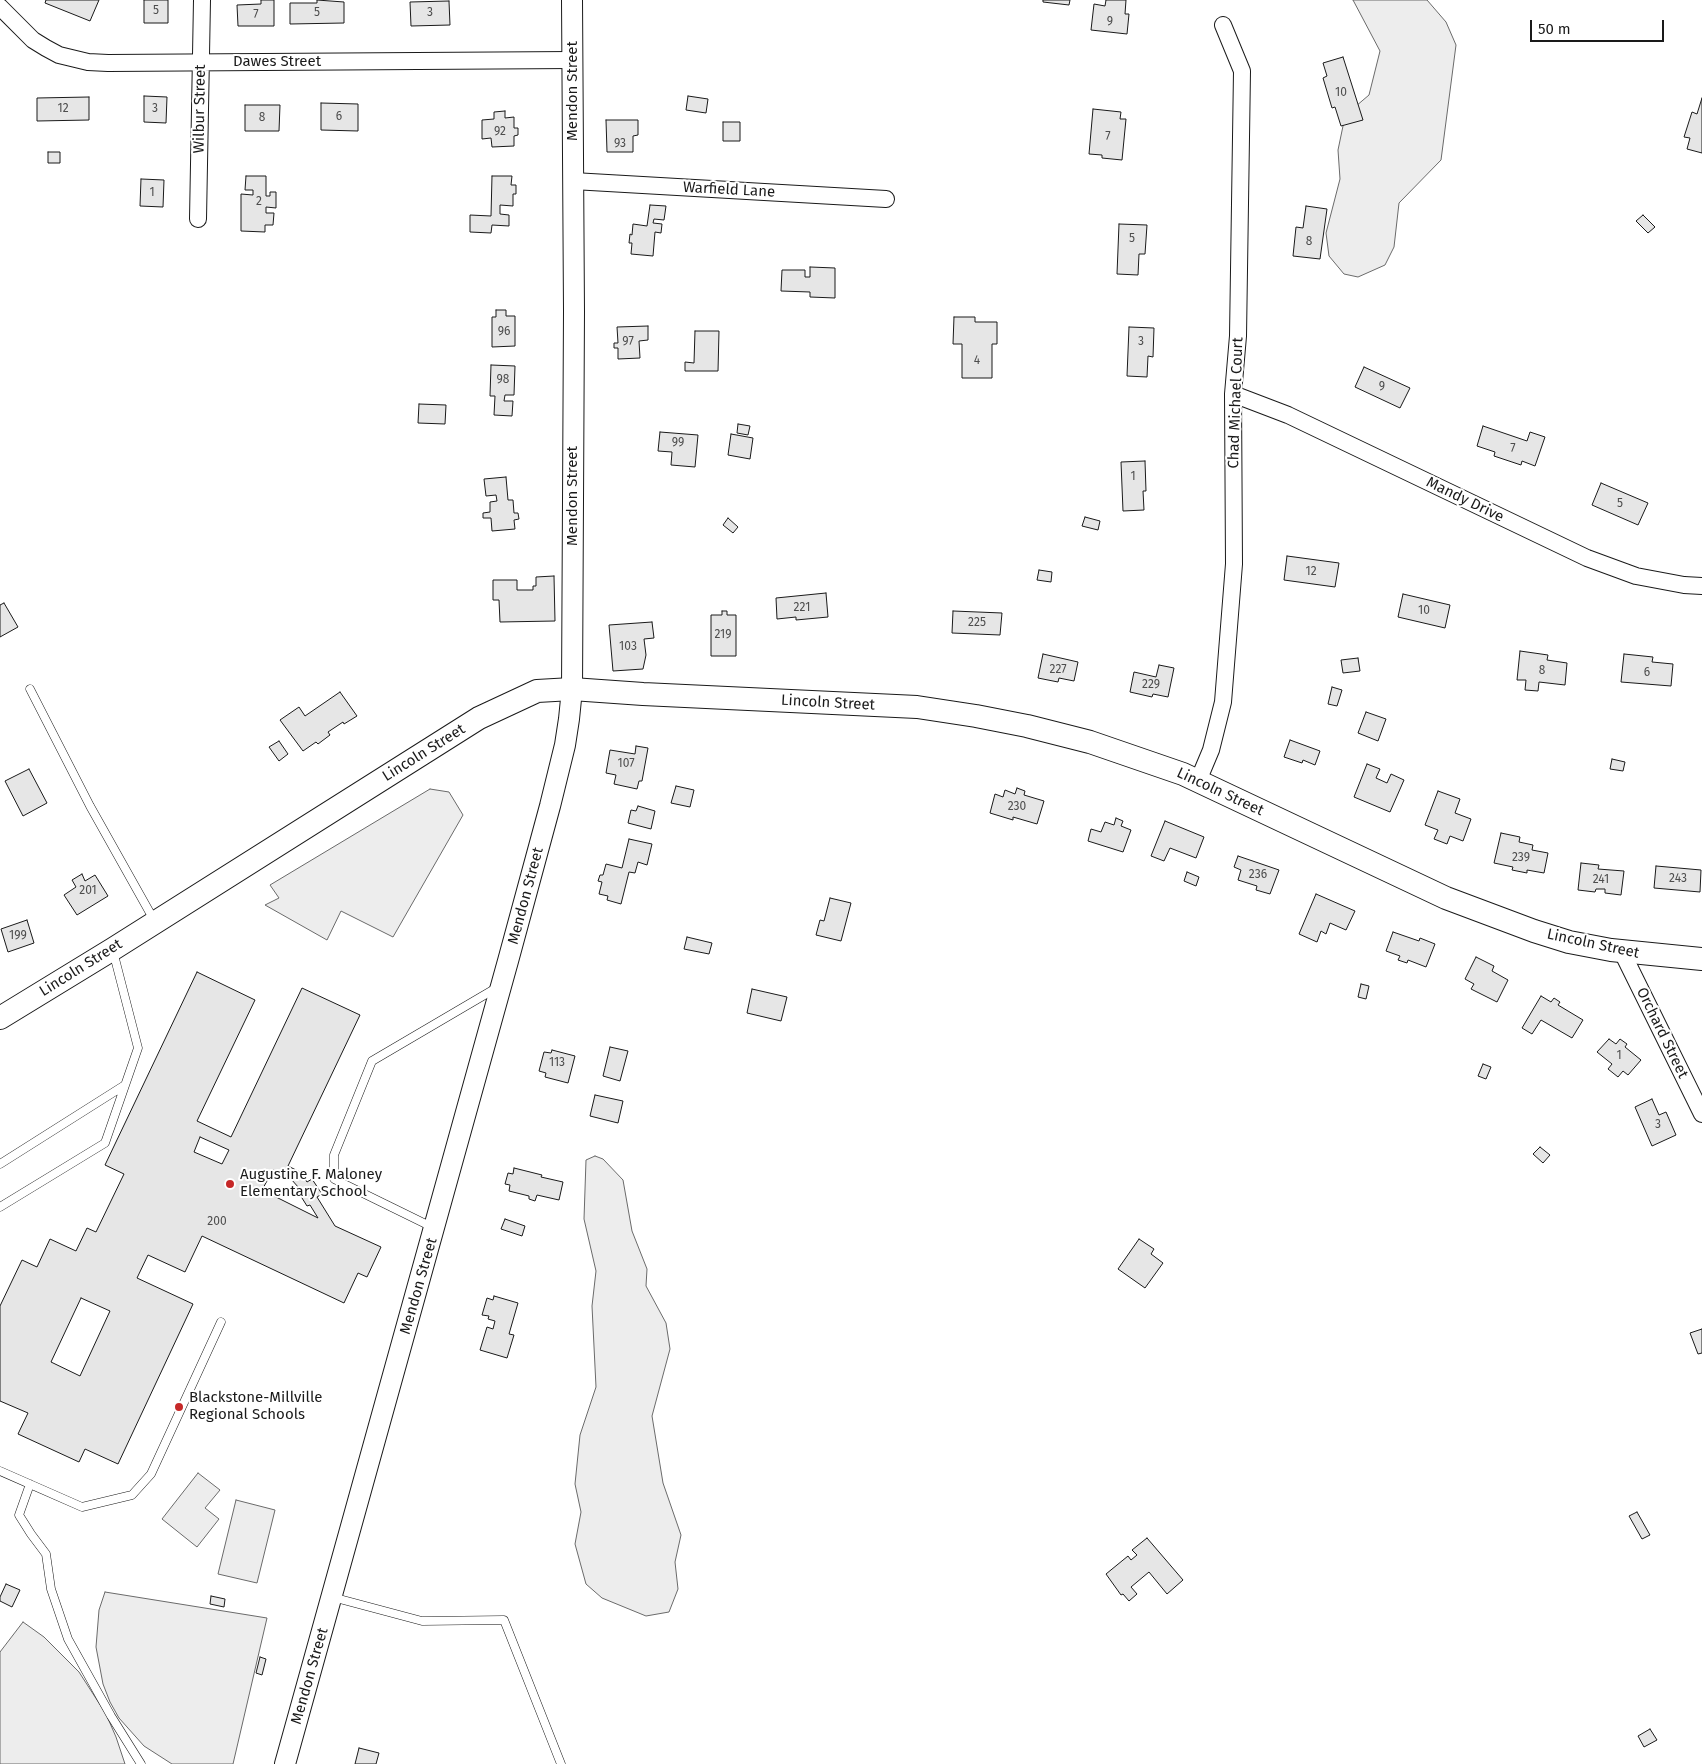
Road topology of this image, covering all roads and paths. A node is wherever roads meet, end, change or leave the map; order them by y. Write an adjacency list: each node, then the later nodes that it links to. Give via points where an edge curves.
1 (202, 0): 6 (street, Wilbur Street)
2 (572, 0): 5 (street, Mendon Street)
3 (0, 7): 6 (street, Dawes Street, via 33,40 73,59 108,63)
4 (1222, 25): 10 (street, Chad Michael Court, via 1242,71 1238,336)
5 (572, 60): 6 (street, Dawes Street); 7 (street, Mendon Street)
6 (201, 63): 9 (street, Wilbur Street)
7 (573, 181): 8 (street, Warfield Lane); 13 (street, Mendon Street)
8 (886, 199)
9 (198, 219)
10 (1234, 394): 11 (street, Mandy Drive, via 1288,415 1586,558 1636,576); 14 (street, Chad Michael Court, via 1234,564 1223,702 1211,750)
11 (1702, 586)
12 (30, 689): 15 (lane)
13 (572, 689): 14 (main road, Lincoln Street, via 917,707 1005,721 1083,740); 15 (main road, Lincoln Street, via 537,691 480,718); 19 (street, Mendon Street, via 565,745)
14 (1198, 781): 17 (main road, Lincoln Street, via 1467,907 1552,937)
15 (155, 922): 16 (main road, Lincoln Street)
16 (112, 949): 20 (main road, Lincoln Street); 21 (lane, via 138,1048)
17 (1622, 952): 18 (main road, Lincoln Street); 22 (street, Orchard Street)
18 (1702, 959)
19 (502, 984): 25 (street, Mendon Street); 25 (lane, via 372,1061 334,1155 334,1179)
20 (0, 1018)
21 (125, 1085): 23 (lane); 24 (lane, via 105,1143)
22 (1702, 1114)
23 (0, 1164)
24 (0, 1206)
25 (435, 1228): 29 (street, Mendon Street)
26 (220, 1322): 28 (lane, via 151,1474 132,1496 82,1507)
27 (0, 1471): 28 (lane)
28 (30, 1484): 30 (lane, via 19,1515 46,1554 51,1589 68,1639)
29 (332, 1597): 31 (street, Mendon Street); 32 (lane, via 422,1621 504,1620)
30 (141, 1764)
31 (285, 1764)
32 (561, 1764)

